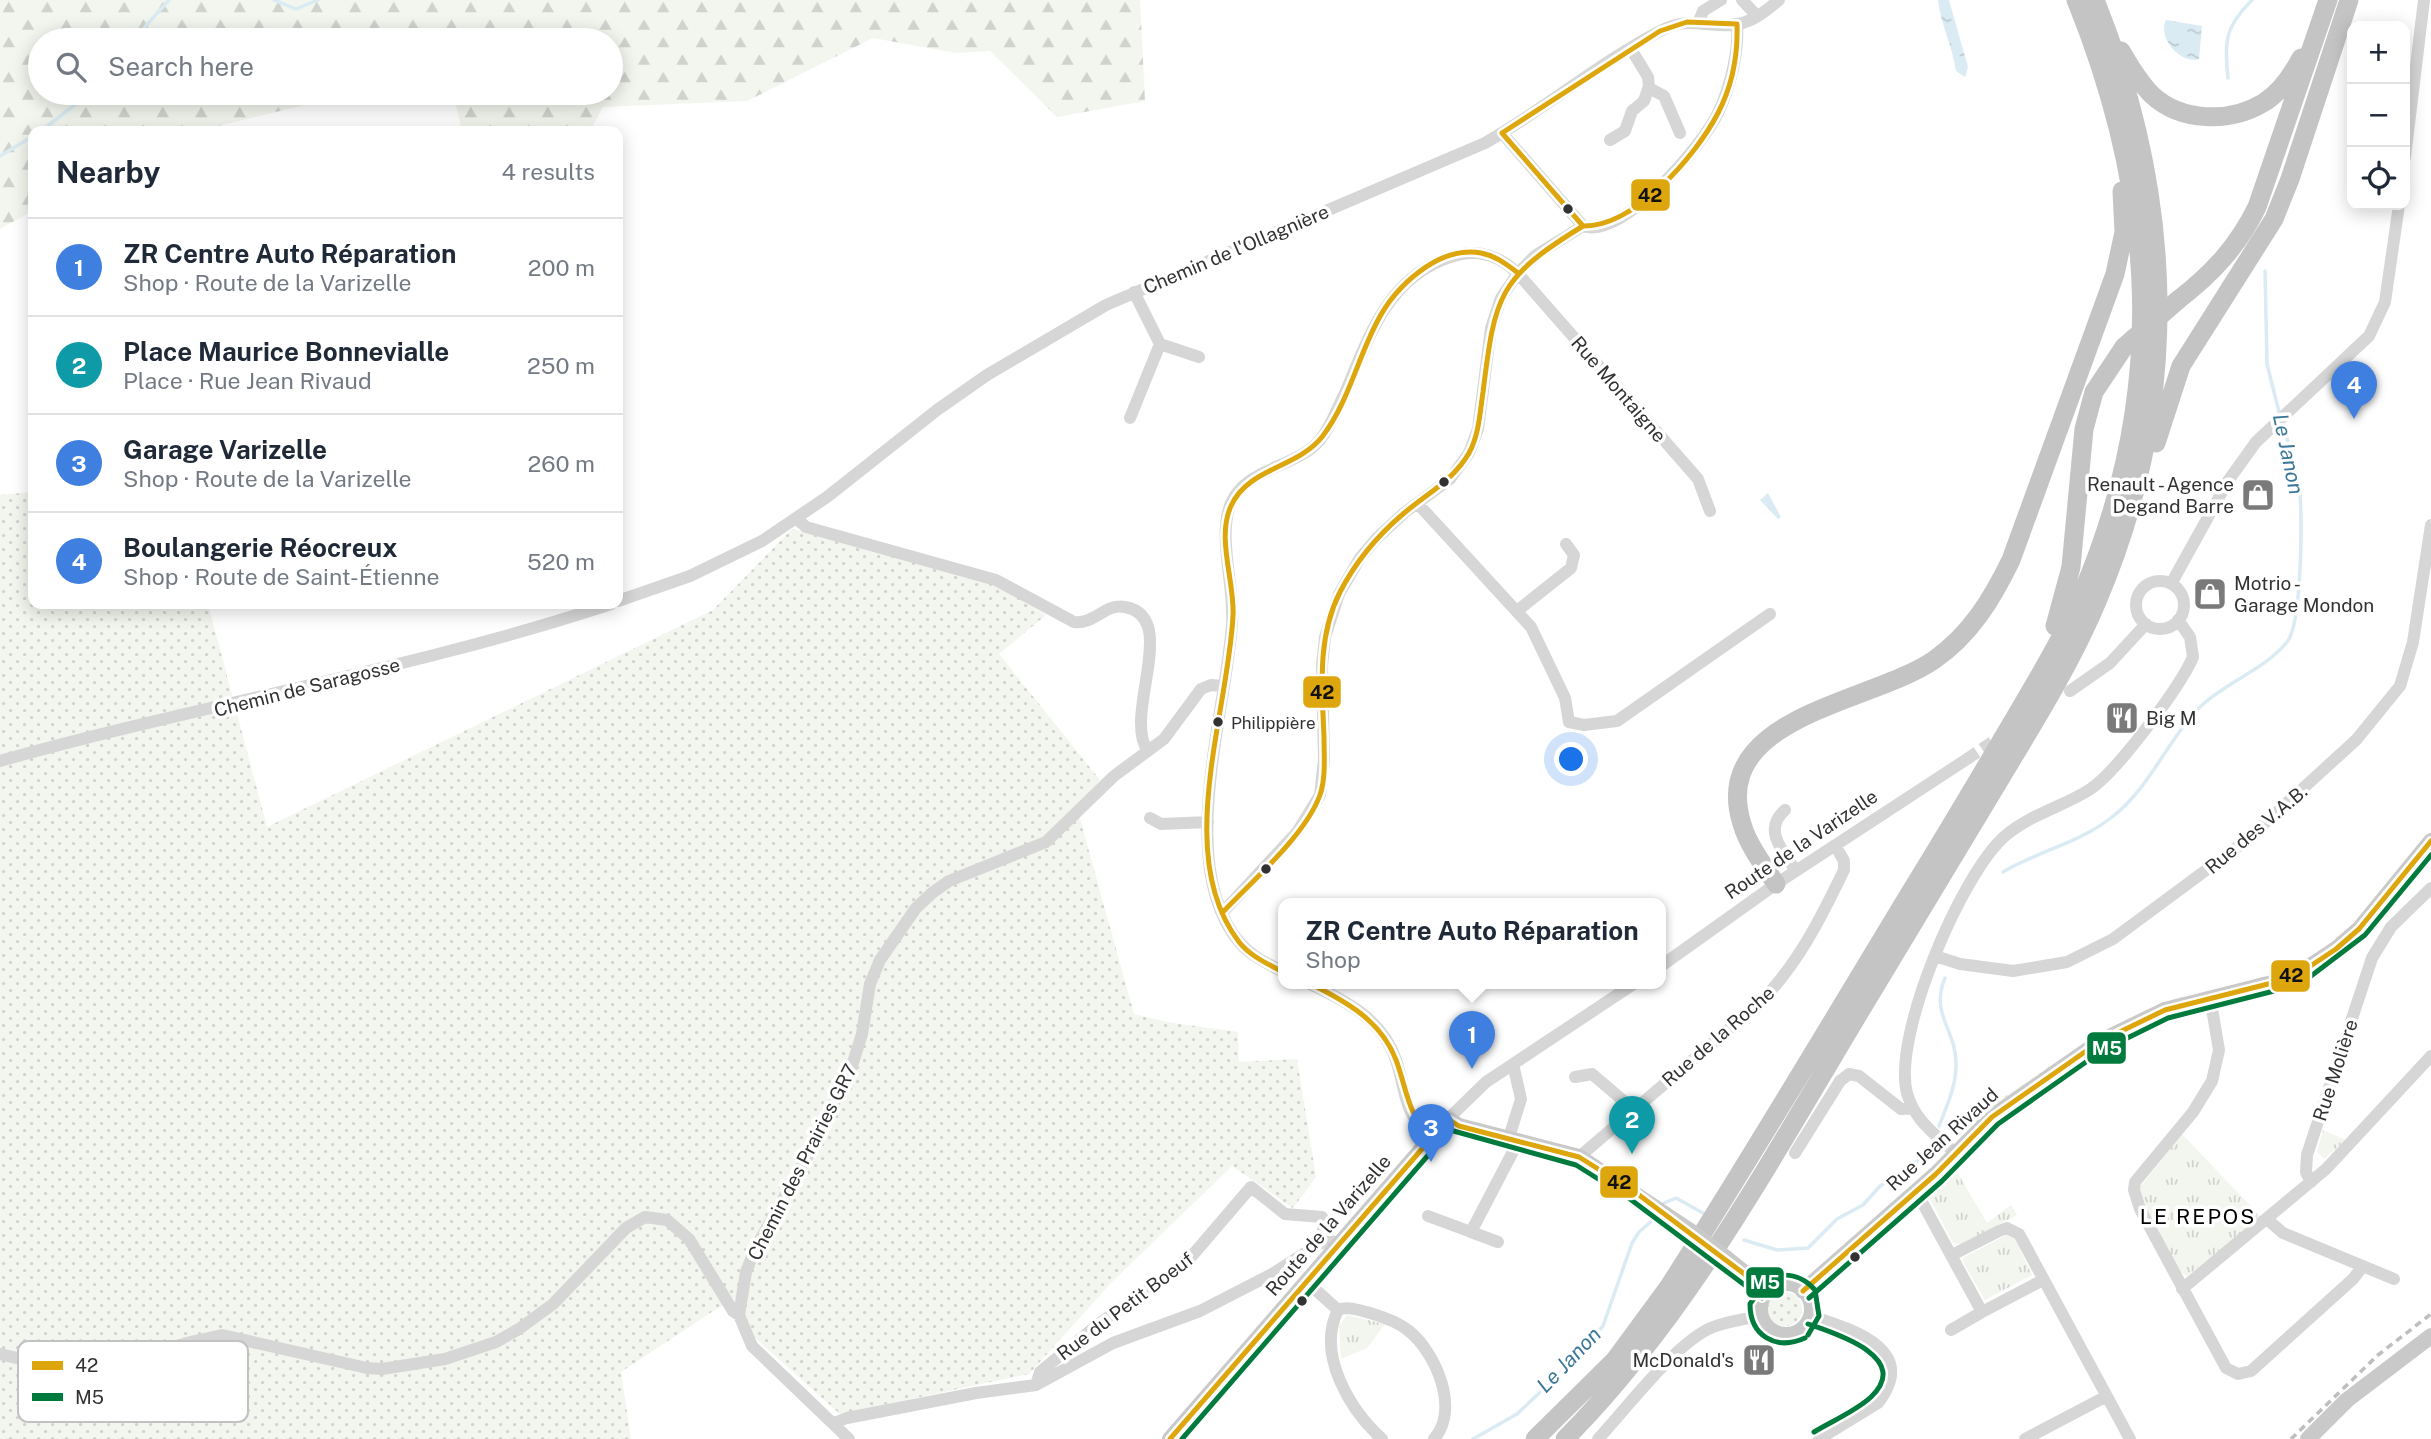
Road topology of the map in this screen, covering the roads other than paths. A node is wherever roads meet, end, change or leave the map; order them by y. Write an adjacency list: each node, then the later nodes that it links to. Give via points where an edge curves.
1 (1721, 0): 10 (street, Chemin de l'Ollagnière, via 1703,10)
2 (1742, 0): 9 (street)
3 (1779, 0): 9 (street, Chemin de l'Ollagnière)
4 (2076, 0): 20 (highway, via 2106,81)
5 (2095, 0): 11 (highway)
6 (2328, 0): 13 (highway)
7 (2349, 0): 33 (highway, via 2274,219 2181,366 2128,537)
8 (2424, 0): 19 (street)
9 (1758, 16): 12 (street, Chemin de l'Ollagnière)
10 (1699, 21): 12 (street, Chemin de l'Ollagnière); 14 (street, Chemin de l'Ollagnière, via 1674,25)
11 (2104, 21): 13 (highway, via 2152,95 2178,111 2202,117 2234,115 2264,103 2290,79); 33 (highway, via 2143,151 2160,277 2160,334 2145,443)
12 (1737, 24): 22 (street, via 1738,40 1725,96 1703,139 1627,215 1606,226)
13 (2318, 27): 41 (highway, bridge, via 2267,180 2243,234 2215,269 2124,346 2094,393 2084,429 2071,567)
14 (1630, 49): 15 (street, via 1648,77); 16 (street, Chemin de l'Ollagnière)
15 (1649, 88): 17 (street, via 1664,96); 18 (street, via 1645,100 1632,111 1625,131)
16 (1502, 133): 22 (street); 24 (street, Chemin de l'Ollagnière)
17 (1680, 133)
18 (1610, 140)
19 (2406, 147)
20 (2127, 159): 41 (highway, via 2137,218 2143,313 2134,421 2118,491 2080,599); 53 (highway, via 2122,177 2124,232 2115,274 2020,536 1994,595 1965,632 1933,661 1888,685 1777,730 1746,761 1738,810 1748,839)
21 (2398, 210): 34 (street, via 2379,320 2352,354 2269,428 2228,481)
22 (1583, 226): 23 (street, via 1547,246)
23 (1518, 273): 28 (street, via 1501,298 1493,321 1474,444 1450,479); 29 (street, Rue Montaigne, via 1698,479); 42 (street, Rue Montaigne, via 1493,255 1472,252 1439,260 1409,279 1386,304 1325,433 1309,450 1247,484 1234,498 1225,526 1233,623)
24 (1134, 292): 25 (street); 30 (street, Chemin de l'Ollagnière, via 987,375)
25 (1160, 344): 26 (street); 27 (street)
26 (1199, 357)
27 (1130, 418)
28 (1418, 504): 37 (street); 55 (street, via 1391,524 1360,558 1331,615 1322,665 1324,778 1316,803 1298,831)
29 (1710, 511)
30 (796, 519): 35 (street, via 724,561); 44 (street, via 806,527 996,580 1074,622 1086,622 1116,607 1136,611 1146,624 1152,646 1140,718 1142,740)
31 (2431, 525): 56 (street, Rue des V.A.B., via 2413,642 2400,686 2356,740 2258,830 2176,895 2088,954 2013,971)
32 (1566, 544): 37 (street, via 1574,564)
33 (2114, 559): 107 (highway, via 2047,701 1731,1225 1625,1374)
34 (2171, 584): 39 (street, via 2183,601); 40 (street, via 2155,581 2137,596 2137,612)
35 (623, 599)
36 (595, 609): 46 (street, Chemin de Saragosse, via 330,682)
37 (1517, 611): 38 (street, via 1531,627 1565,698 1569,722 1584,725 1617,721)
38 (1770, 614)
39 (2178, 620): 40 (street, via 2159,629); 56 (street, via 2190,637 2193,657 2126,755 2092,789 2024,822 1994,847 1958,904)
40 (2146, 624): 43 (street, via 2110,663)
41 (2047, 663): 106 (highway, via 1668,1289 1615,1360)
42 (1222, 686): 44 (street, Chemin des Prairies GR7, via 1201,689 1176,725); 49 (street)
43 (2070, 691)
44 (1149, 751): 91 (street, Chemin des Prairies GR7, via 1114,776 1046,842 949,881 916,908 874,974 852,1066 813,1148 755,1249)
45 (1967, 759): 51 (street, Route de la Varizelle)
46 (0, 761)
47 (1786, 810): 52 (street, via 1776,820 1774,834)
48 (1150, 818): 49 (street, via 1161,824)
49 (1208, 822): 55 (street, via 1209,874)
50 (2431, 841): 61 (main road, Rue Jean Rivaud, via 2359,929 2322,959 2276,982)
51 (1835, 845): 52 (street, Route de la Varizelle); 66 (street, Rue de la Roche, via 1844,862 1838,881 1779,983)
52 (1796, 871): 53 (street, Route de la Varizelle)
53 (1776, 884): 57 (street, Route de la Varizelle)
54 (2431, 888): 73 (street, Rue Molière, via 2391,927 2372,958 2307,1155 2306,1172)
55 (1222, 913): 58 (street, via 1240,943 1254,957)
56 (1935, 956): 65 (street, via 1906,1056 1905,1082)
57 (1666, 962)
58 (1278, 969)
59 (1321, 989): 69 (street, via 1352,1004 1378,1031 1394,1054 1409,1113)
60 (1626, 989): 63 (street, Route de la Varizelle)
61 (2210, 997): 71 (main road, Rue Jean Rivaud, via 2142,1019 2099,1042 1992,1117); 86 (street, via 2219,1050 2212,1081 2193,1112 2141,1174 2134,1191)
62 (2431, 1056): 73 (street)
63 (1513, 1064): 67 (street, Route de la Varizelle, via 1472,1093); 68 (street, via 1521,1099)
64 (1575, 1077): 66 (street, via 1592,1074)
65 (1913, 1108): 70 (street, via 1901,1109 1859,1076 1849,1074); 71 (street, via 1926,1128)
66 (1633, 1109): 72 (street, Rue de la Roche)
67 (1448, 1119): 68 (main road, via 1459,1126); 69 (main road, Route de la Varizelle)
68 (1515, 1136): 72 (main road); 77 (street)
69 (1431, 1138): 80 (main road, Route de la Varizelle)
70 (1795, 1153)
71 (1956, 1154): 74 (main road, Rue Jean Rivaud)
72 (1579, 1157): 87 (main road, bridge, via 1690,1231)
73 (2312, 1182): 76 (street)
74 (1916, 1191): 81 (street); 88 (main road, Rue Jean Rivaud)
75 (1428, 1216): 77 (street)
76 (2268, 1220): 82 (street, via 2283,1233); 86 (street)
77 (1471, 1231): 78 (street)
78 (1498, 1242)
79 (1319, 1244): 80 (street, via 1332,1241); 99 (street, via 1199,1311 1113,1343); 99 (street, Rue du Petit Boeuf, via 1325,1223 1322,1217 1282,1212 1251,1186 1198,1252 1080,1339 1040,1372)
80 (1339, 1245): 85 (main road, Route de la Varizelle)
81 (1952, 1255): 84 (street, via 1999,1231 2014,1230); 90 (street)
82 (2362, 1266): 83 (street); 86 (street, via 2245,1374 2226,1368)
83 (2394, 1279)
84 (2043, 1280): 90 (street); 100 (street)
85 (1307, 1282): 89 (street); 103 (main road, Route de la Varizelle)
86 (2182, 1289)
87 (1767, 1291): 88 (main road, via 1789,1284); 92 (main road)
88 (1803, 1291): 93 (main road)
89 (1338, 1310): 104 (street, via 1332,1339 1338,1374 1357,1412); 105 (street, via 1380,1315 1399,1324 1420,1343 1438,1374 1444,1400 1442,1424)
90 (1982, 1312): 94 (street)
91 (739, 1314): 96 (street, via 689,1239 667,1220 645,1217 626,1228 535,1318 496,1342 445,1359 367,1368 222,1335); 101 (street, via 751,1346)
92 (1760, 1316): 93 (main road, via 1770,1330 1786,1335 1801,1330); 108 (street, via 1700,1334)
93 (1811, 1316): 109 (street, via 1872,1340 1881,1348 1890,1371 1878,1403)
94 (1951, 1330)
95 (2431, 1336): 112 (main road, via 2347,1400)
96 (195, 1341)
97 (0, 1354): 98 (street)
98 (18, 1358)
99 (1036, 1385): 101 (street, via 966,1394)
100 (2105, 1397): 110 (street); 111 (street)
101 (834, 1423): 102 (street)
102 (846, 1438)
103 (1170, 1439)
104 (1382, 1439)
105 (1434, 1439)
106 (1535, 1439)
107 (1565, 1439)
108 (1598, 1439)
109 (1819, 1439)
110 (2025, 1439)
111 (2130, 1439)
112 (2308, 1439)

